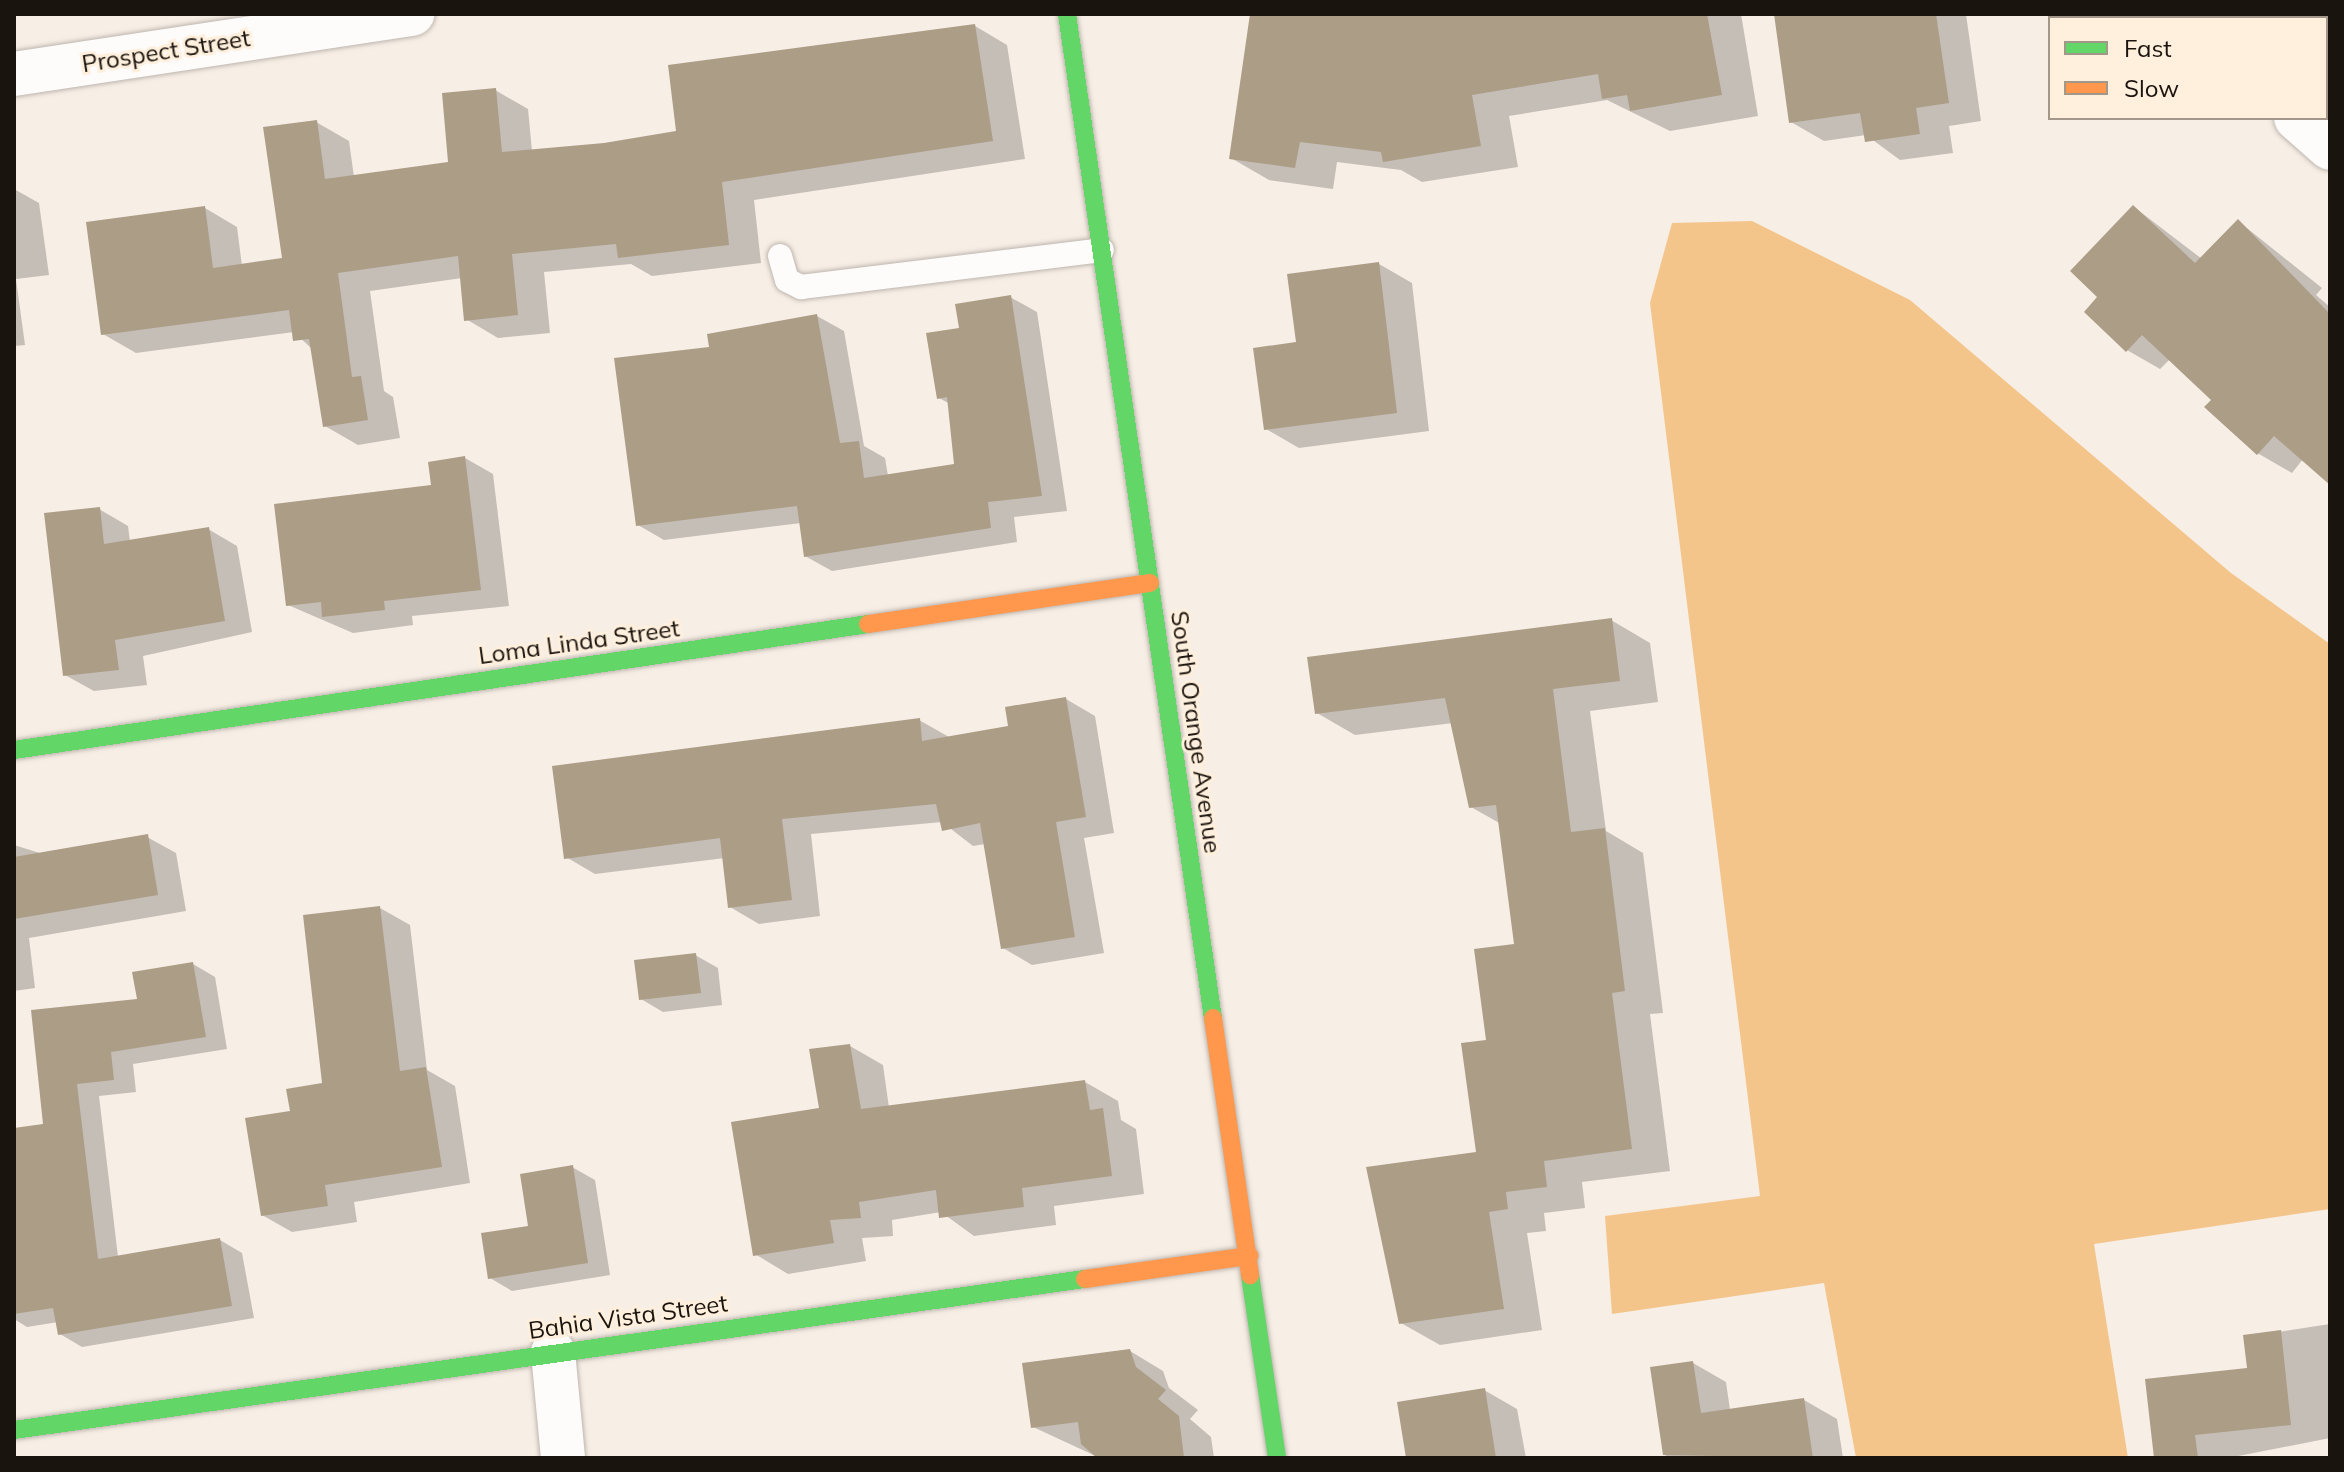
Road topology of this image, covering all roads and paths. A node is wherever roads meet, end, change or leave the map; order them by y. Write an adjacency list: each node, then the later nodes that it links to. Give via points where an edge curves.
1 (413, 14): 3 (street, Prospect Street)
2 (1067, 14): 6 (street, South Orange Avenue)
3 (14, 74)
4 (2298, 120): 5 (street)
5 (2330, 148)
6 (1102, 250): 7 (lane, via 801,287 787,280); 8 (street, South Orange Avenue)
7 (780, 256)
8 (1150, 583): 9 (street, Loma Linda Street); 10 (street, South Orange Avenue)
9 (14, 750)
10 (1249, 1256): 11 (street, Bahia Vista Street); 14 (street, South Orange Avenue)
11 (553, 1352): 12 (street, Bahia Vista Street); 13 (street)
12 (14, 1430)
13 (563, 1458)
14 (1277, 1458)

